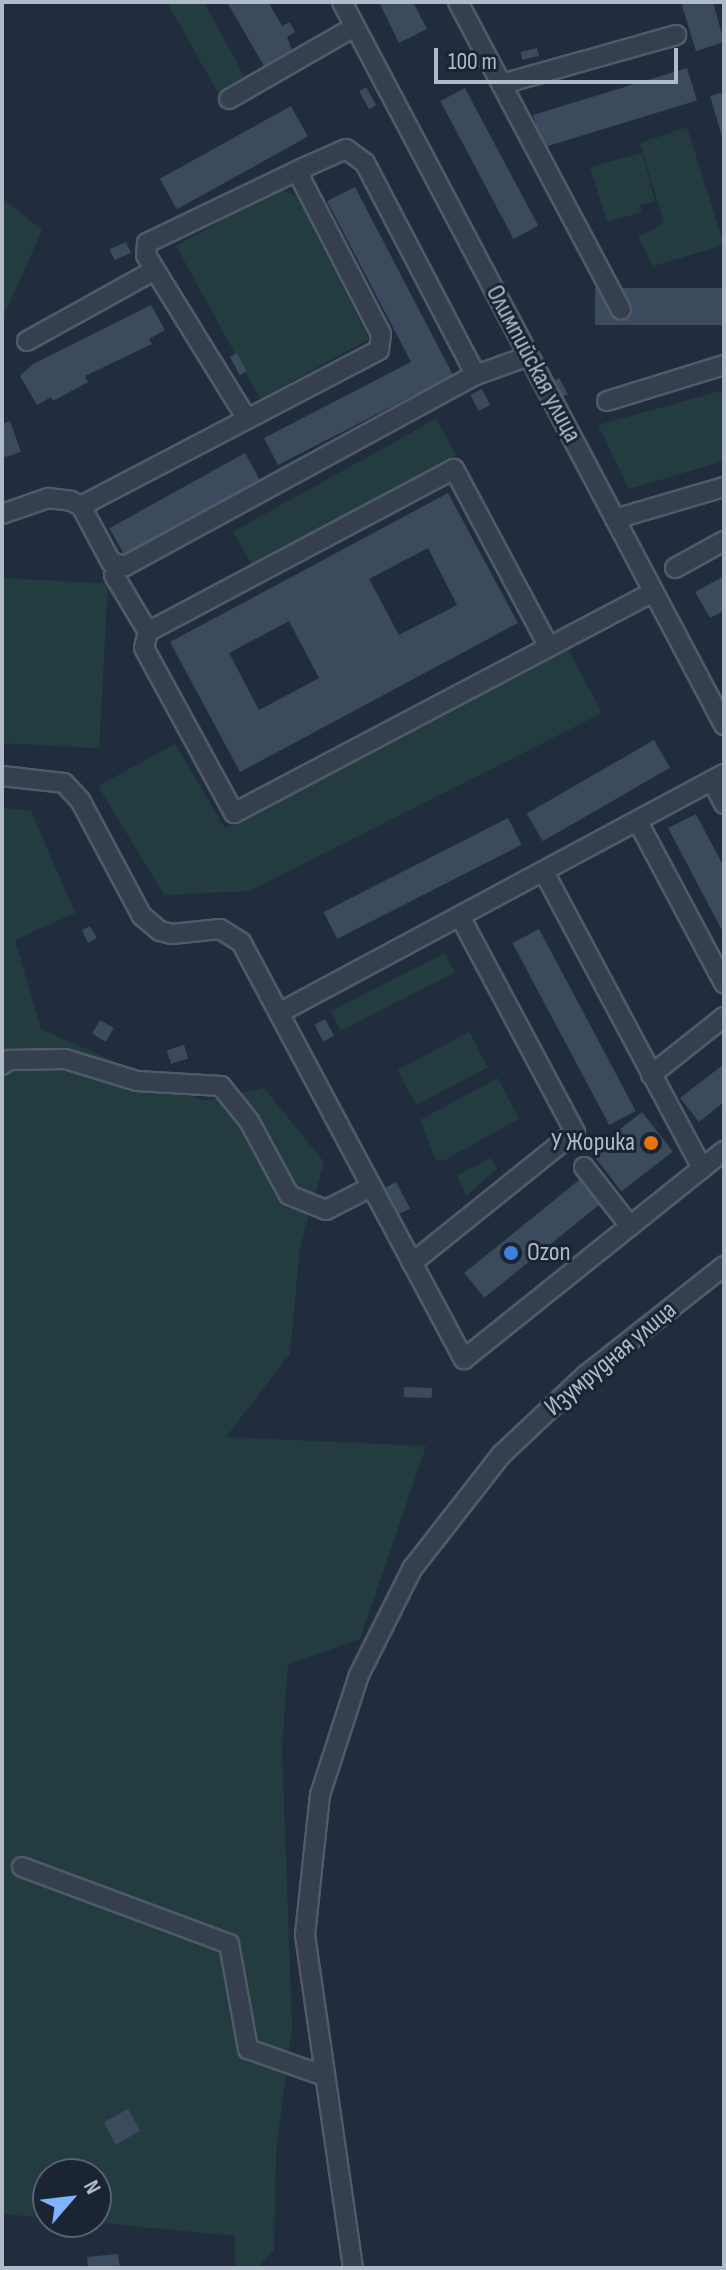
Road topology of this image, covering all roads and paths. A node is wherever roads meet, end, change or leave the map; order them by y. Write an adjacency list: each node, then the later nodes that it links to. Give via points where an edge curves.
1 (342, 2): 3 (street, Олимпийская улица)
2 (458, 2): 5 (street)
3 (354, 27): 6 (street); 11 (street, Олимпийская улица)
4 (676, 35): 5 (street)
5 (502, 84): 9 (street)
6 (229, 99)
7 (303, 168): 8 (street, via 284,172 147,243 146,255); 13 (street, via 346,149 363,159); 15 (street, via 301,179 383,344)
8 (155, 270): 10 (street); 15 (street)
9 (621, 310)
10 (27, 341)
11 (529, 356): 13 (street); 19 (street, Олимпийская улица)
12 (724, 365): 14 (street)
13 (476, 375): 22 (street)
14 (607, 401)
15 (247, 419): 17 (street)
16 (724, 487): 19 (street)
17 (81, 506): 18 (street, via 48,498); 22 (street)
18 (2, 514)
19 (615, 519): 23 (street, Олимпийская улица)
20 (724, 541): 21 (street)
21 (675, 568)
22 (120, 570): 24 (street)
23 (653, 592): 25 (street); 26 (street, Олимпийская улица)
24 (148, 632): 25 (street, via 454,469); 25 (street, via 144,648 234,813)
25 (549, 647)
26 (719, 704): 27 (street, Олимпийская улица)
27 (724, 725)
28 (2, 776): 35 (street, via 64,783 80,800 142,916 172,934 220,929 234,934)
29 (718, 778): 30 (street); 31 (street)
30 (724, 804)
31 (638, 822): 32 (street); 34 (street)
32 (544, 872): 33 (street); 38 (street)
33 (460, 917): 35 (street); 44 (street, via 575,1132)
34 (724, 983)
35 (279, 1013): 42 (street)
36 (724, 1017): 38 (street)
37 (2, 1065): 42 (street, via 9,1060 65,1059 137,1081 221,1086 249,1121 289,1195 326,1210)
38 (651, 1075): 41 (street)
39 (724, 1151): 41 (street)
40 (584, 1167): 43 (street)
41 (702, 1168): 43 (street)
42 (371, 1187): 44 (street)
43 (630, 1226): 44 (street, via 464,1359)
44 (412, 1263)
45 (724, 1266): 47 (street, Изумрудная улица, via 586,1375 501,1455 412,1569 359,1675 320,1795 305,1935)
46 (22, 1867): 47 (street, via 229,1944 248,2049)
47 (322, 2075): 48 (street, Изумрудная улица)
48 (353, 2268)

